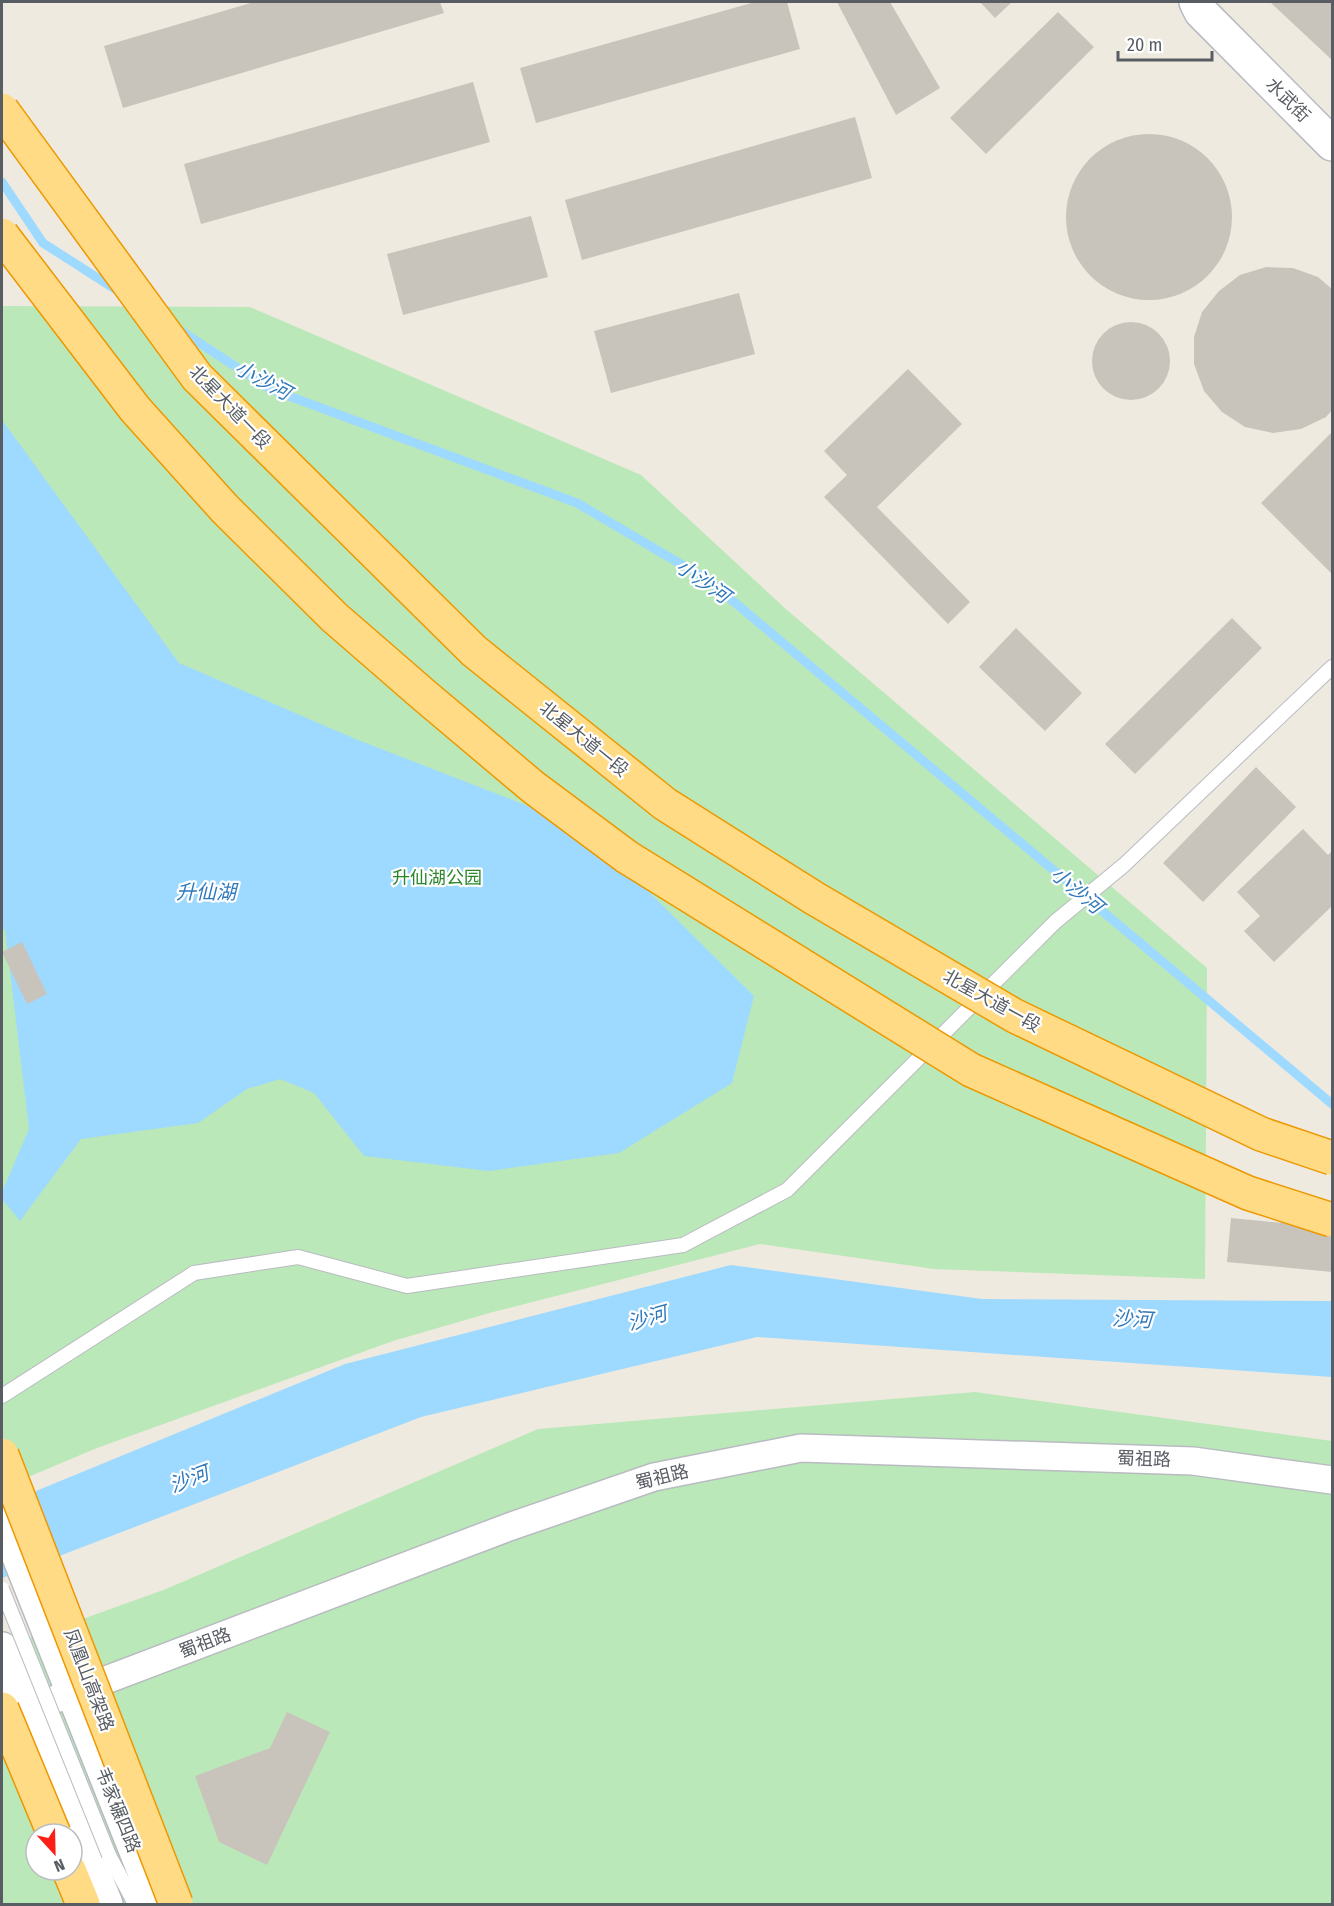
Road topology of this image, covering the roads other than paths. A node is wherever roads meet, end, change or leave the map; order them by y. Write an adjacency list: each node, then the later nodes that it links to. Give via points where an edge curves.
1 (1196, 2): 3 (main road, 水武街, via 1201,12)
2 (2, 110): 6 (highway, 北星大道一段, bridge, via 198,377 474,651 656,796 814,898 1015,1016 1261,1134)
3 (1332, 144)
4 (2, 235): 7 (highway, bridge, via 135,409 225,509 334,617 425,696 533,787 618,850 971,1070 1248,1193)
5 (1332, 667): 8 (lane, via 1124,865 1055,922 787,1190 682,1245 407,1286 298,1257 194,1273)
6 (1332, 1158)
7 (1332, 1220)
8 (2, 1396)
9 (2, 1455): 24 (highway, 凤凰山高架路, bridge)
10 (1332, 1480): 14 (street, 蜀祖路, via 1193,1461 801,1448 654,1477 508,1527)
11 (2, 1514): 14 (main road, 韦家碾四路)
12 (2, 1589): 17 (lane, bridge)
13 (7, 1661): 15 (main road)
14 (71, 1694): 15 (street, 蜀祖路); 23 (main road, 韦家碾四路)
15 (10, 1713): 16 (highway, bridge); 20 (main road)
16 (50, 1822)
17 (110, 1855): 21 (lane); 22 (lane)
18 (74, 1882): 19 (highway)
19 (83, 1905)
20 (106, 1905)
21 (124, 1905)
22 (135, 1905)
23 (157, 1905)
24 (176, 1905)

